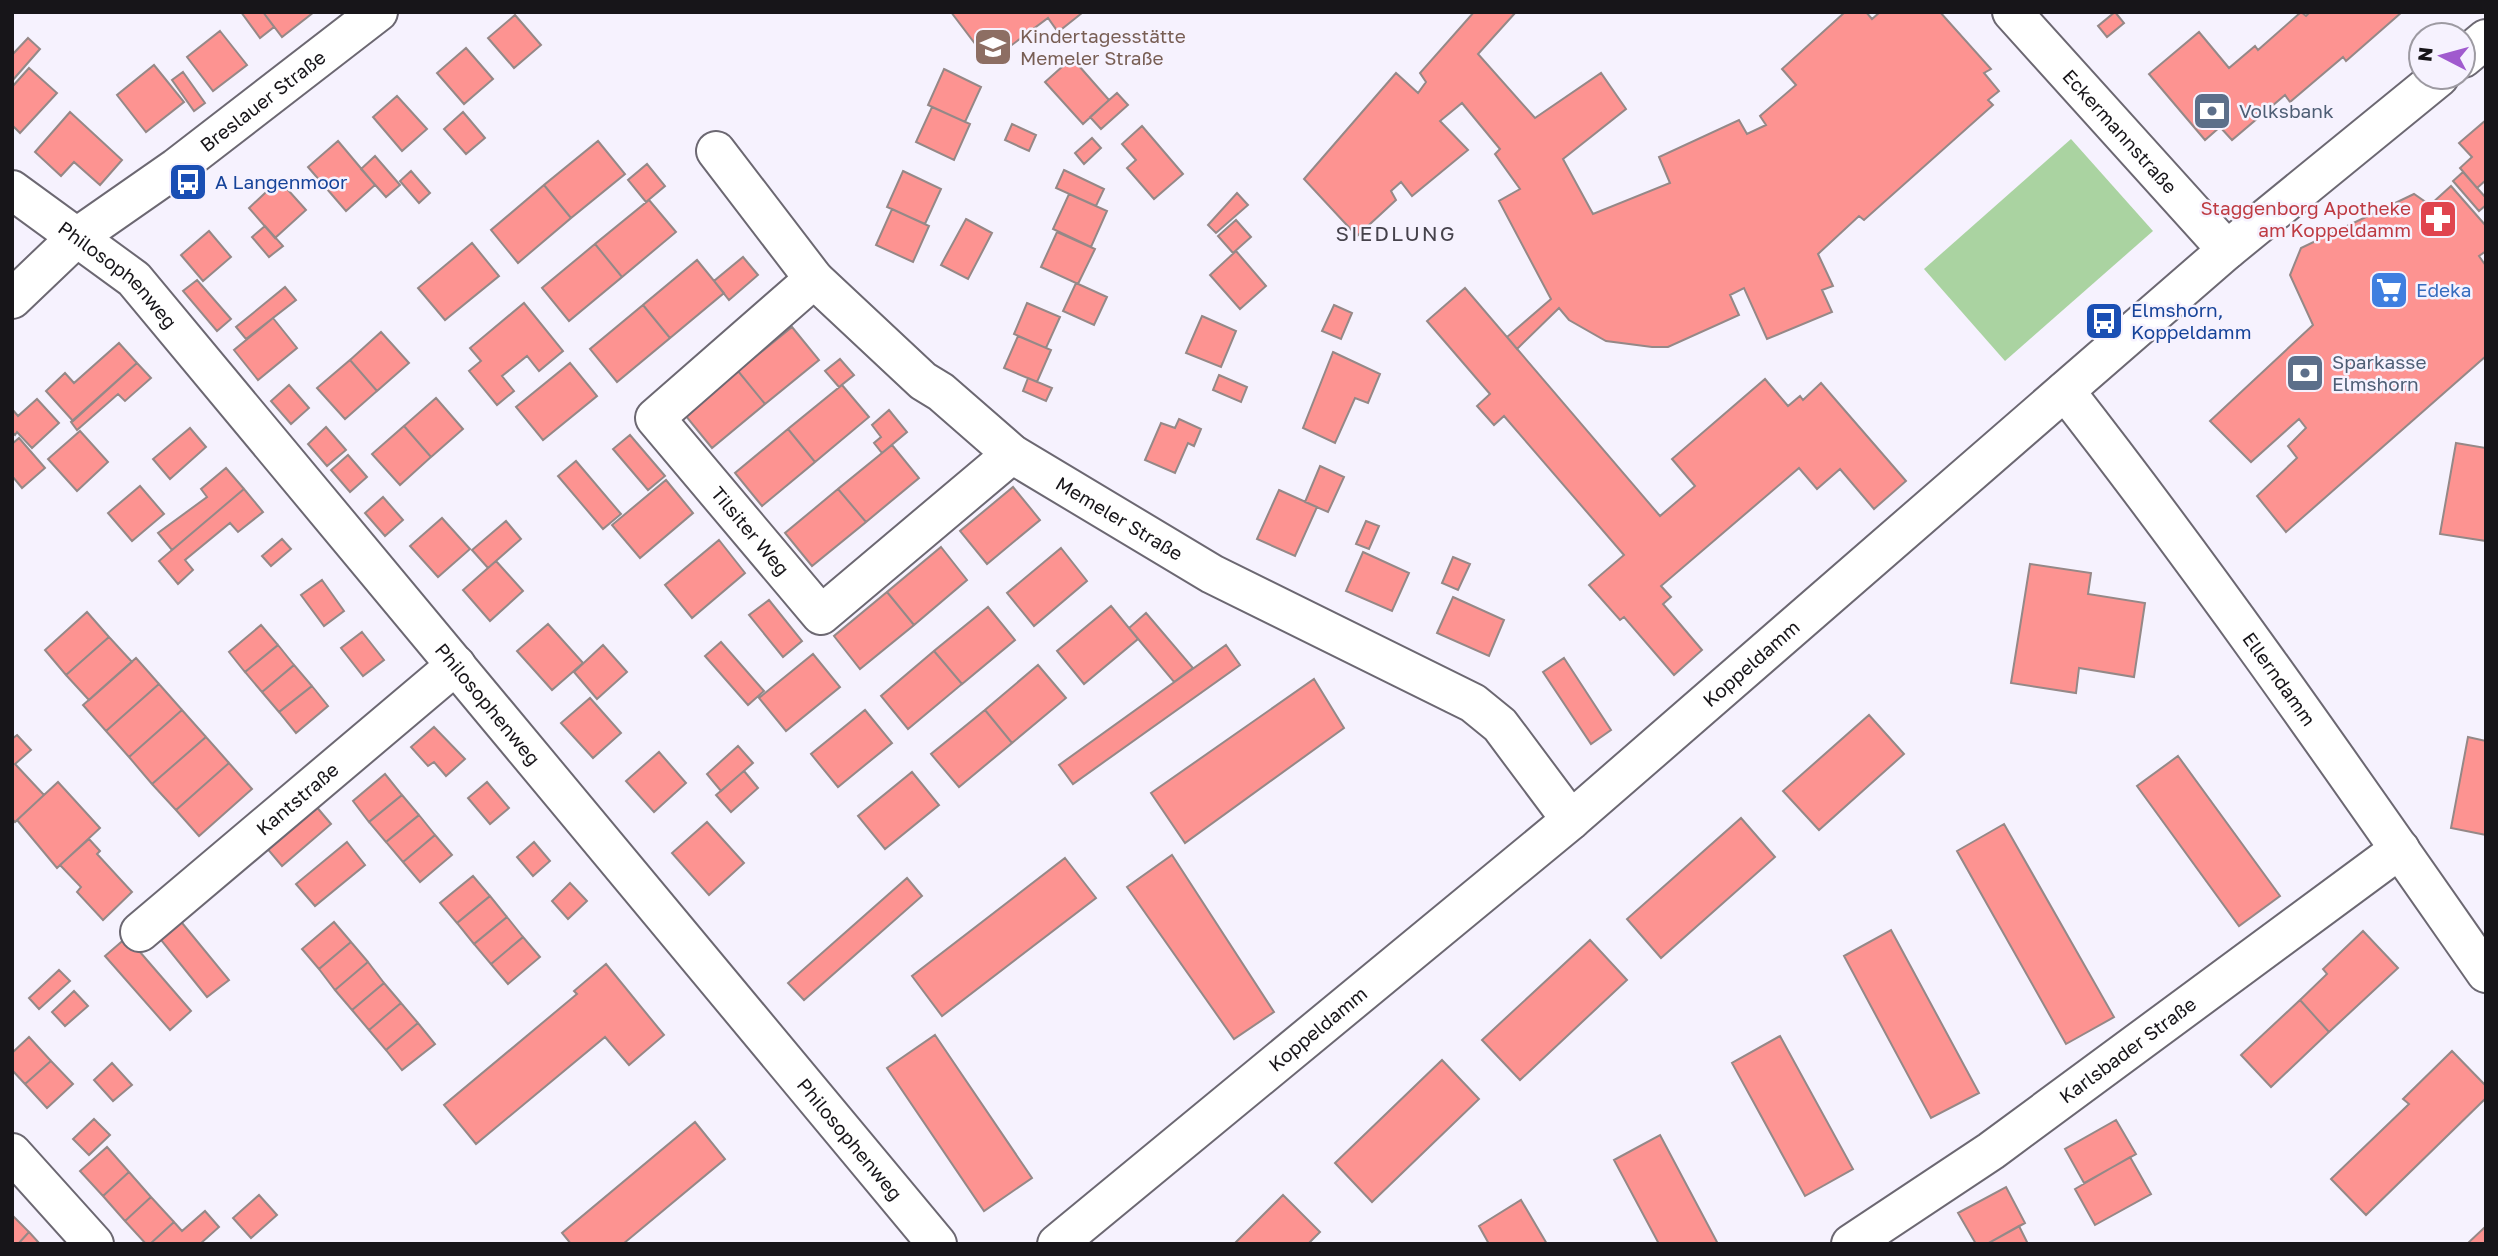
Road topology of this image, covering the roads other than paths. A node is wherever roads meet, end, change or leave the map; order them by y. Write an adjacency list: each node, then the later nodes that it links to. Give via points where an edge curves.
1 (377, 12): 6 (street, Breslauer Straße)
2 (2012, 12): 7 (street, Eckermannstraße)
3 (2422, 91): 7 (street, Koppeldamm)
4 (716, 151): 8 (street, Memeler Straße)
5 (12, 190): 6 (street, Philosophenweg)
6 (77, 237): 9 (street, Breslauer Straße); 12 (street, Philosophenweg, via 134,279)
7 (2227, 250): 10 (street, Koppeldamm)
8 (814, 279): 11 (street, Memeler Straße, via 923,381); 11 (street, Tilsiter Weg, via 655,418 821,615)
9 (12, 299)
10 (2065, 391): 13 (street, Koppeldamm); 14 (street, Ellerndamm)
11 (1012, 454): 13 (street, Memeler Straße, via 1212,574 1473,703 1500,725)
12 (456, 665): 15 (street, Kantstraße); 19 (street, Philosophenweg)
13 (1571, 820): 20 (street, Koppeldamm)
14 (2400, 849): 16 (street, Ellerndamm); 21 (street, Karlsbader Straße, via 1991,1151)
15 (141, 932)
16 (2486, 973)
17 (12, 1153): 18 (street)
18 (94, 1244)
19 (937, 1244)
20 (1057, 1244)
21 (1851, 1244)

